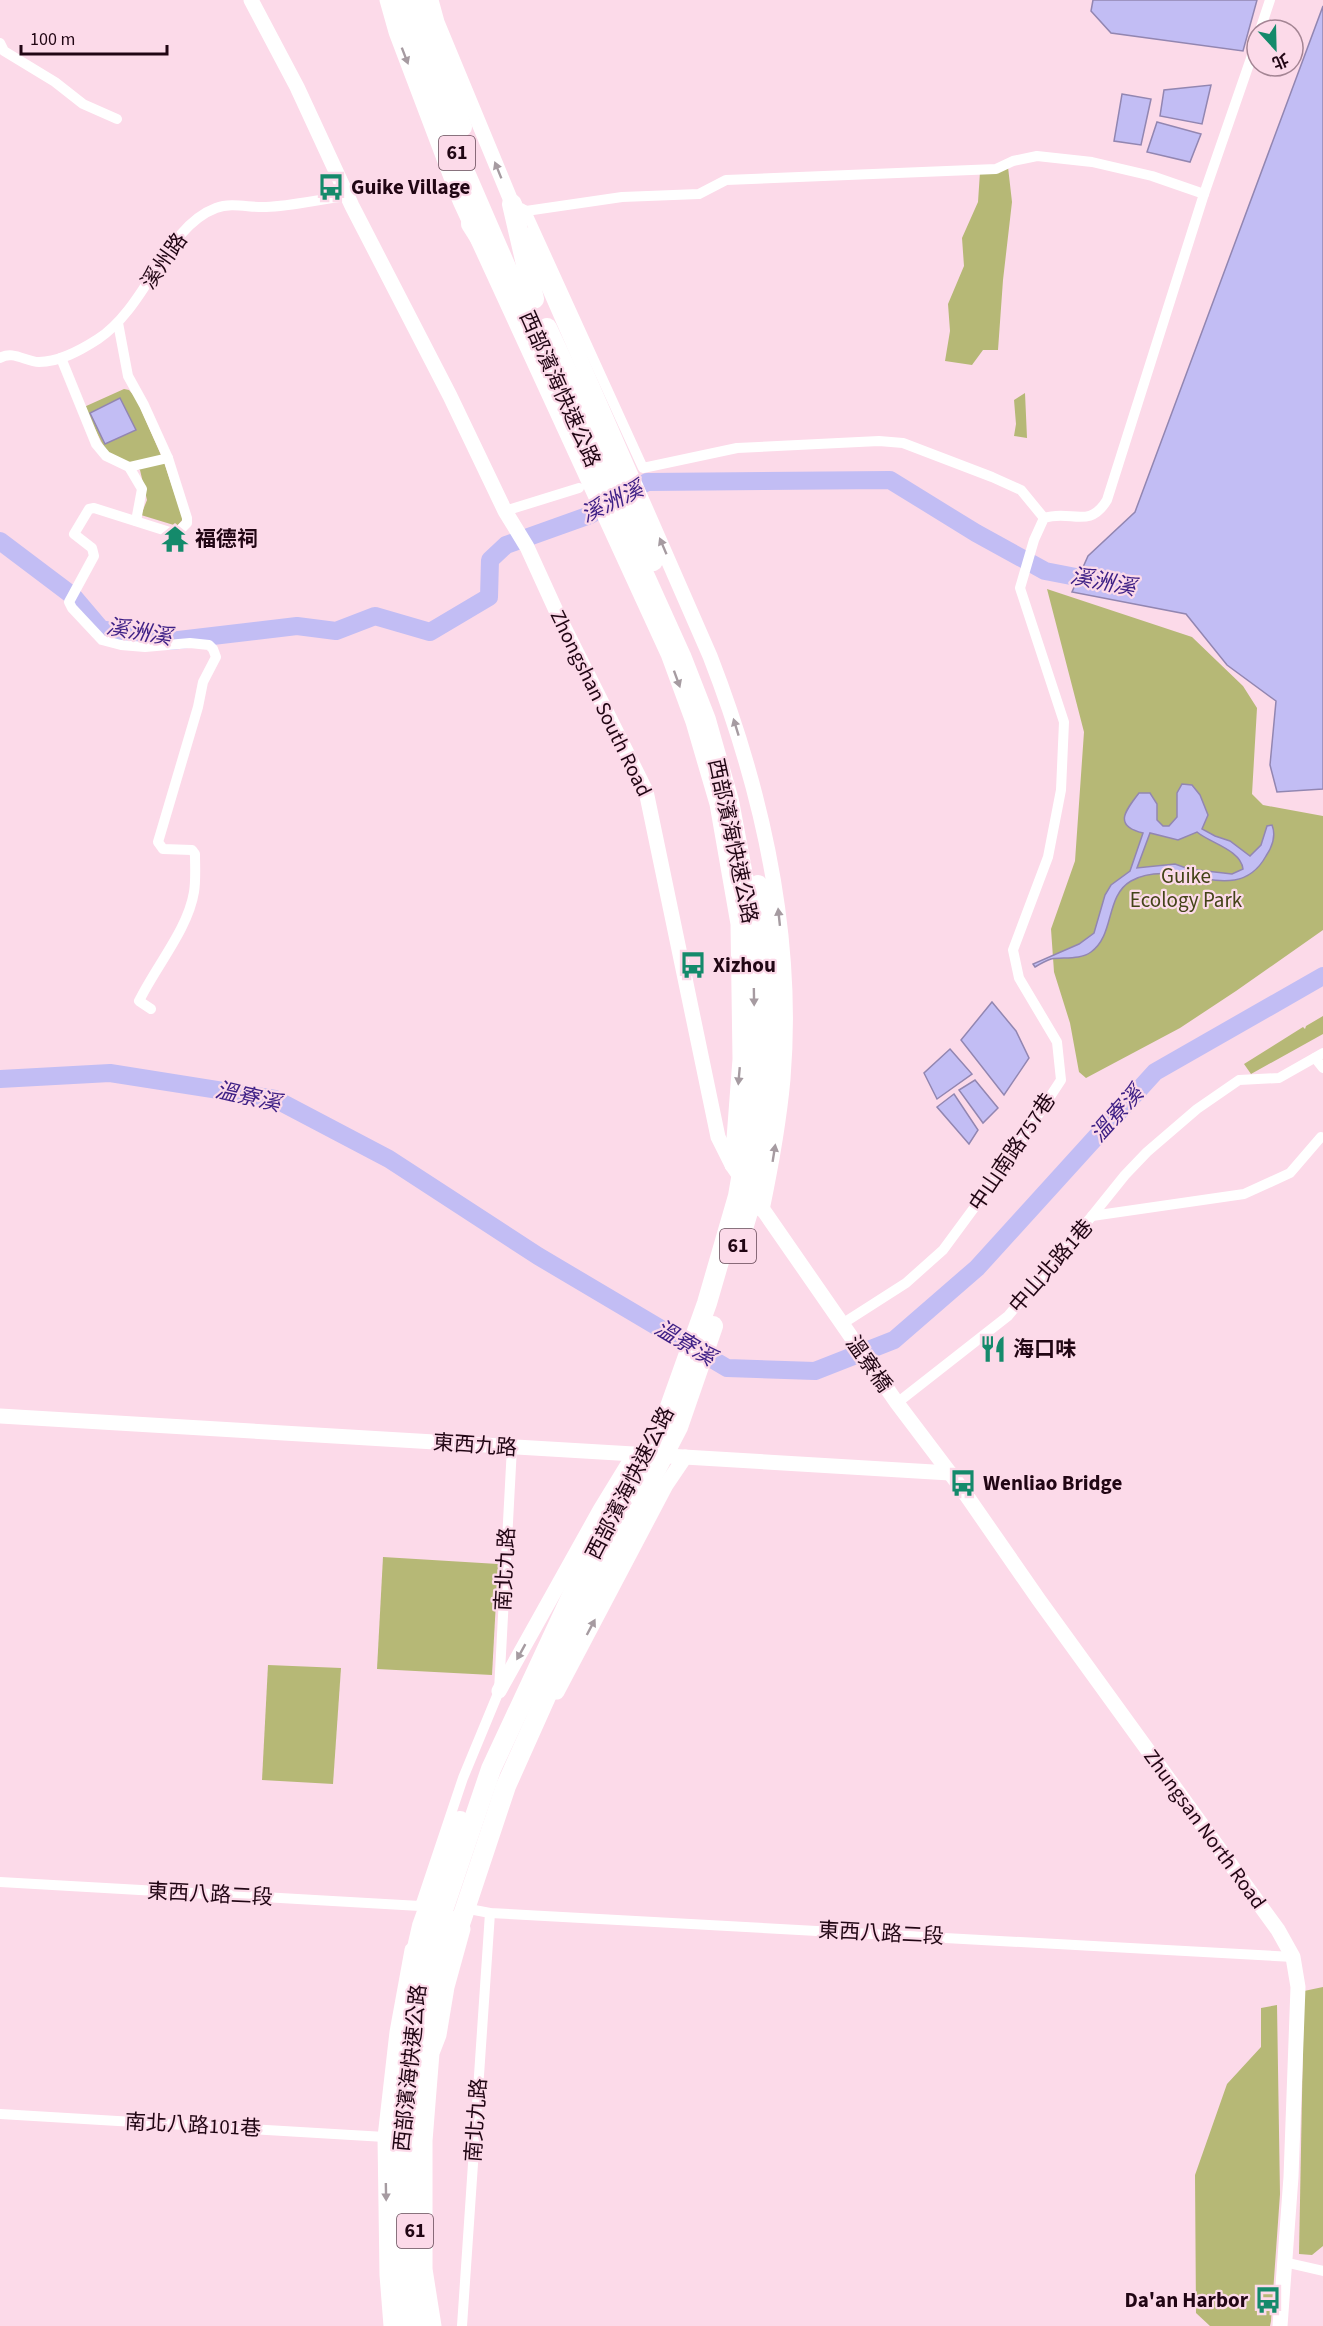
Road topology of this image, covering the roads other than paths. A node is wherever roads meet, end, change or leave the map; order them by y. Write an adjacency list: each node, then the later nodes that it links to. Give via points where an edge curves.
1 (251, 0): 12 (street)
2 (387, 0): 14 (street, one-way to 14, via 396,33)
3 (401, 0): 15 (highway, 西部濱海快速公路 / 61, via 458,154)
4 (417, 0): 15 (highway, 西部濱海快速公路 / 61)
5 (431, 0): 13 (street, one-way to 5, via 437,22)
6 (1270, 0): 7 (street)
7 (1264, 18)
8 (0, 43): 10 (street, via 4,51 83,104)
9 (1245, 76): 11 (street)
10 (117, 119)
11 (1204, 194): 13 (street, via 1152,176 1092,162 1037,156 996,169 726,180 699,194); 23 (street, via 1107,500 1100,511 1089,517 1056,514)
12 (348, 196): 16 (street, 溪州路, via 296,205 214,209 185,230); 22 (street)
13 (519, 207): 15 (highway); 23 (street, via 643,468 737,448 903,443 1021,490); 30 (street, one-way to 13, via 774,1155 785,1014 779,916 754,783 732,711)
14 (471, 224): 15 (highway); 21 (street)
15 (528, 302): 39 (highway, 西部濱海快速公路 / 61, via 617,478 718,717 741,801 767,925 772,1053 751,1202 678,1427)
16 (118, 323): 18 (street, 溪州路); 19 (street, via 128,376)
17 (0, 358): 18 (street, 溪州路, via 12,355 39,362)
18 (61, 358): 20 (street, via 96,444 106,456)
19 (168, 458): 20 (street); 24 (street, via 187,523 176,534)
20 (129, 468): 24 (street, via 142,489)
21 (586, 487): 22 (street); 29 (street, one-way to 29, via 611,529 668,654 717,804 738,924 740,1059)
22 (505, 511): 29 (street, Zhongshan South Road, via 646,791 718,1137)
23 (1044, 518): 32 (street, 中山南路757巷, via 1020,588 1064,722 1061,790 1048,857 1013,950 1019,978 1058,1042 1061,1080 943,1250 906,1283)
24 (136, 521): 25 (street, via 89,509 74,534 92,548 94,556 69,602 72,608 102,640 145,647 208,645 216,657 203,682 158,842 163,849 192,850 195,891 185,922 139,1001)
25 (151, 1009)
26 (1319, 1055): 27 (street); 31 (street, via 1279,1078 1239,1080 1197,1109 1147,1152)
27 (1323, 1068)
28 (1321, 1137): 31 (street, 中山北路1巷, via 1290,1173 1244,1194)
29 (732, 1165): 30 (street, Zhongshan South Road)
30 (762, 1210): 32 (street, Zhongshan South Road)
31 (1092, 1216): 33 (street, 中山北路1巷, via 1008,1316)
32 (842, 1324): 33 (street, 溫寮橋)
33 (897, 1403): 38 (street, Zhungsan North Road)
34 (0, 1416): 35 (street, 東西九路)
35 (512, 1447): 36 (street, 東西九路); 40 (street, 南北九路)
36 (633, 1456): 37 (street, 東西九路); 40 (street, one-way to 40)
37 (685, 1457): 38 (street, 東西九路); 43 (street, one-way to 37, via 498,1824 559,1688 666,1485)
38 (950, 1473): 45 (street, Zhungsan North Road, via 1278,1930)
39 (579, 1599): 46 (highway, via 506,1786 450,1953); 47 (highway, via 494,1735 422,1926); 49 (highway, 西部濱海快速公路 / 61, via 510,1751 427,1980 426,2031)
40 (499, 1691): 42 (street, 南北九路, via 463,1778)
41 (0, 1882): 42 (street, 東西八路二段)
42 (420, 1906): 47 (street)
43 (469, 1909): 44 (street, 東西八路二段); 46 (street)
44 (490, 1913): 45 (street, 東西八路二段); 56 (street, 南北九路)
45 (1293, 1957): 50 (street, Zhungsan North Road, via 1298,1987)
46 (432, 2053): 55 (street, via 425,2141 425,2269)
47 (394, 2058): 49 (street)
48 (0, 2114): 49 (street, 南北八路101巷)
49 (400, 2136): 52 (street, one-way to 52, via 387,2275); 53 (highway, 西部濱海快速公路 / 61, via 399,2273); 54 (highway, 西部濱海快速公路 / 61)
50 (1284, 2262): 51 (street); 57 (street, Zhungsan North Road)
51 (1323, 2271)
52 (391, 2326)
53 (405, 2326)
54 (422, 2326)
55 (434, 2326)
56 (462, 2326)
57 (1280, 2326)

